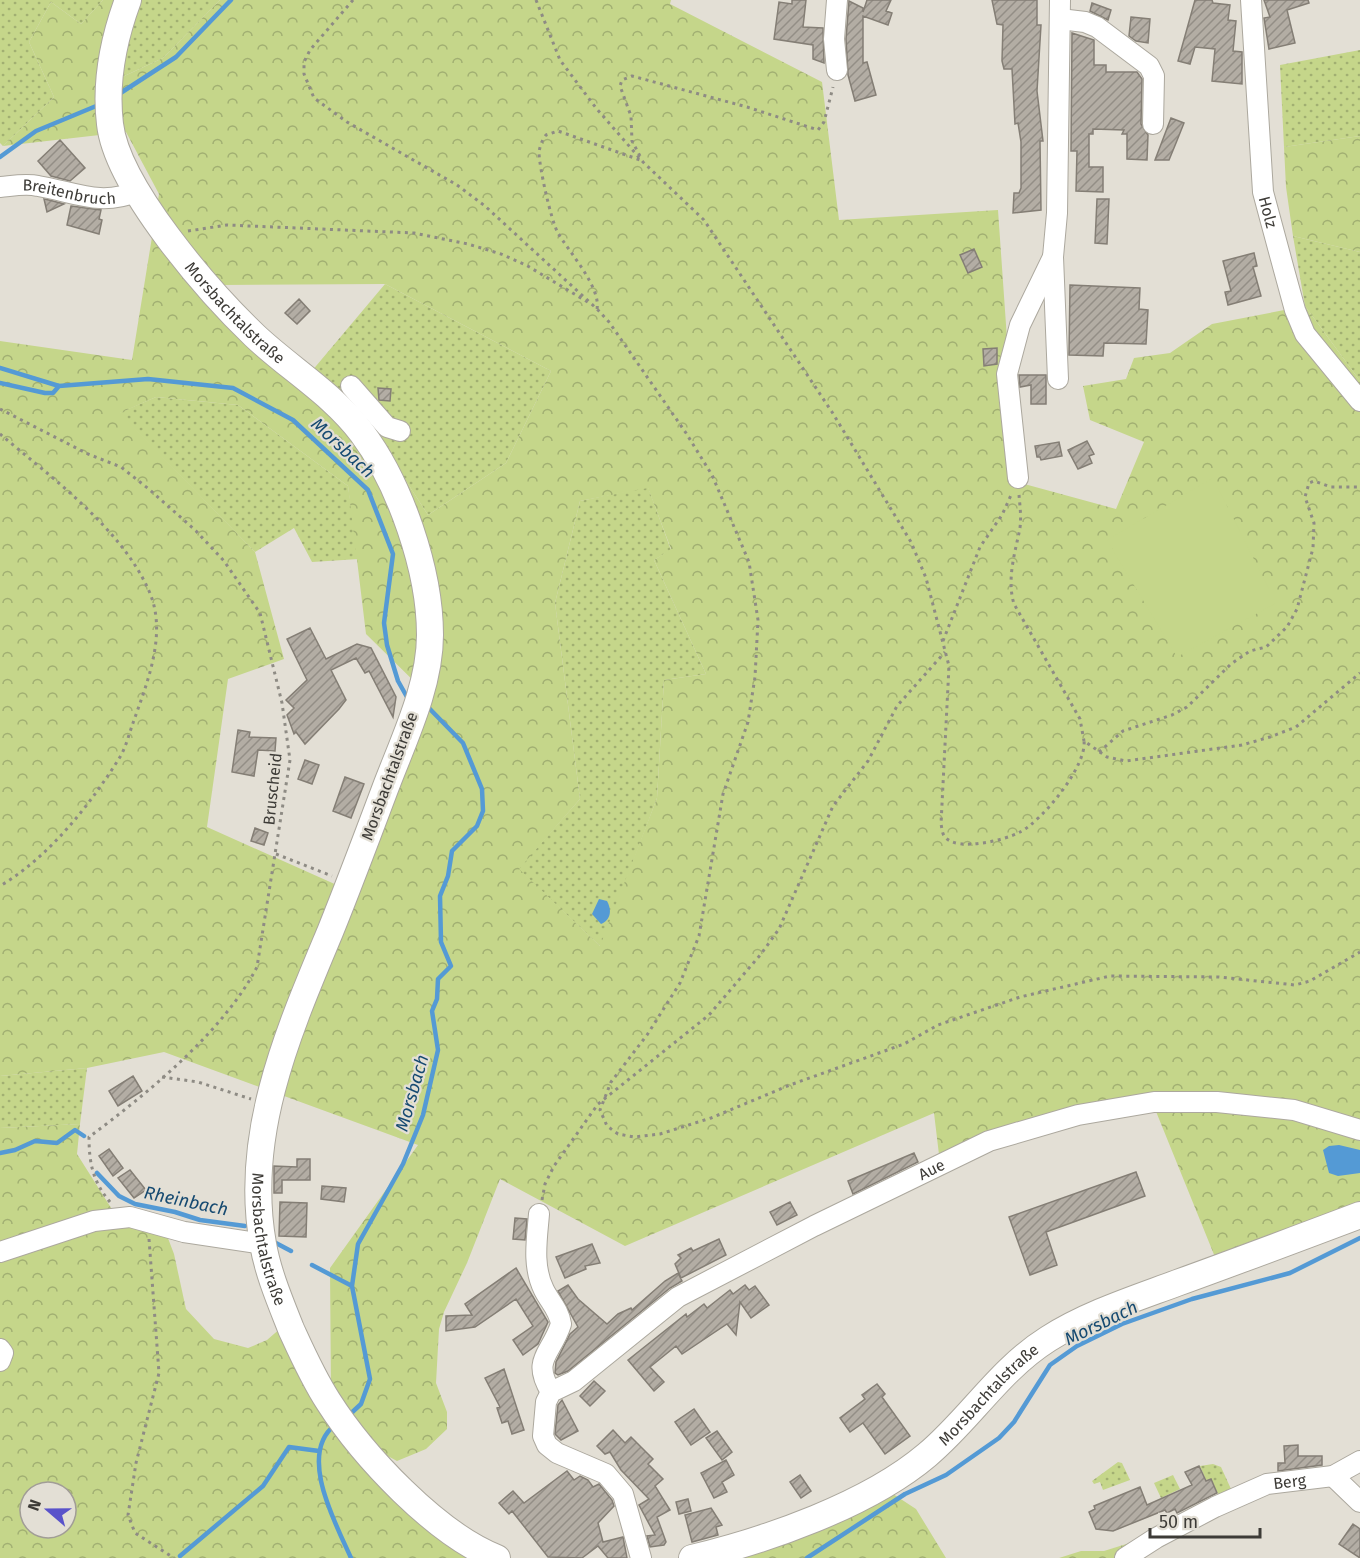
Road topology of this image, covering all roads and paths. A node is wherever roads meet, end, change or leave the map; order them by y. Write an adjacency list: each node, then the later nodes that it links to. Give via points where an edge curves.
1 (128, 0): 11 (main road, Morsbachtalstraße, via 109,89 109,121 117,152)
2 (354, 0): 14 (path, via 309,50 304,62 306,81 314,98 467,192)
3 (536, 0): 9 (path, via 560,60)
4 (837, 0): 7 (street)
5 (1251, 0): 17 (street, Holz, via 1263,192 1286,280 1305,334)
6 (1060, 10): 8 (street, via 1091,24 1149,66 1154,76); 13 (street)
7 (837, 70): 9 (path, via 824,122 818,130 632,76 622,80 620,86 631,116 632,141)
8 (1154, 124)
9 (643, 162): 14 (path, via 558,131 546,135 540,147 552,219 599,301); 23 (path, via 704,220 832,412 910,543 926,578)
10 (0, 187): 11 (street, Breitenbruch, via 37,185 70,195 106,199)
11 (138, 191): 16 (main road, Morsbachtalstraße, via 190,264 256,338)
12 (186, 231): 14 (path, via 227,225 414,233 468,244 518,261)
13 (1053, 257): 15 (street); 21 (street, via 1020,325 1007,374)
14 (597, 309): 33 (path, via 712,475 750,562 758,620 748,722 723,795 699,936 687,969 664,1011 610,1082)
15 (1058, 379)
16 (348, 389): 19 (street, via 387,426); 29 (main road, Morsbachtalstraße, via 360,431 381,462 408,526 420,566 430,632 429,656 417,701)
17 (1360, 401)
18 (0, 409): 28 (path, Bruscheid, via 121,467 196,531 224,561 260,613 282,703 290,760)
19 (400, 430)
20 (0, 434): 30 (path, via 102,523 127,550 150,593 156,625 153,662 121,754 90,800 53,841 32,863)
21 (1018, 478): 23 (path, via 1002,515 980,547); 26 (path, via 1019,532 1010,592 1080,719)
22 (1360, 487): 27 (path, via 1308,483 1305,497 1314,523 1313,548 1294,616 1276,640 1231,664 1187,707 1123,731)
23 (942, 643): 24 (path)
24 (945, 652): 26 (path, via 950,690 941,824 944,837 951,842 974,844 1005,839 1022,831 1040,815 1079,765); 33 (path, via 903,699 868,761 832,806 778,929 761,954 709,1015)
25 (1360, 673): 27 (path, via 1296,727 1270,737 1242,745 1126,761)
26 (1084, 741): 27 (path)
27 (1099, 752)
28 (276, 854): 29 (path); 32 (path, Bruscheid, via 257,967 222,1017)
29 (350, 883): 34 (main road, Morsbachtalstraße, via 294,1019)
30 (0, 886)
31 (1360, 952): 33 (path, via 1310,981 1294,985 1219,977 1119,976 1020,998 938,1025 904,1044 660,1134 618,1134 604,1119)
32 (162, 1077): 34 (path, via 198,1082); 38 (path, via 89,1137 89,1163 98,1188 111,1204)
33 (602, 1101): 36 (path, via 554,1166 545,1184)
34 (268, 1106): 39 (main road, Morsbachtalstraße, via 258,1192)
35 (1360, 1130): 43 (street, Aue, via 1294,1110 1189,1101 1122,1107 1012,1132 699,1285 678,1297 574,1381)
36 (539, 1214): 43 (street, via 537,1264 541,1283 561,1324 541,1365 542,1377)
37 (1360, 1215): 50 (main road, Morsbachtalstraße, via 1069,1327 1031,1351 998,1379 927,1456 884,1484 796,1526)
38 (139, 1220): 39 (street, via 184,1232); 40 (street, via 94,1221); 47 (path, via 159,1374 136,1463 128,1515 135,1533)
39 (263, 1244): 48 (main road, Morsbachtalstraße, via 297,1341 341,1420 373,1459 450,1532)
40 (0, 1252)
41 (0, 1349): 42 (street)
42 (0, 1361)
43 (551, 1392): 49 (street, via 546,1402 543,1436 547,1445 606,1474 623,1494)
44 (1360, 1461): 45 (street, Berg)
45 (1333, 1476): 46 (street); 51 (street, Berg, via 1267,1484 1215,1507)
46 (1360, 1502)
47 (174, 1558)
48 (497, 1558)
49 (641, 1558)
50 (692, 1558)
51 (1125, 1558)

